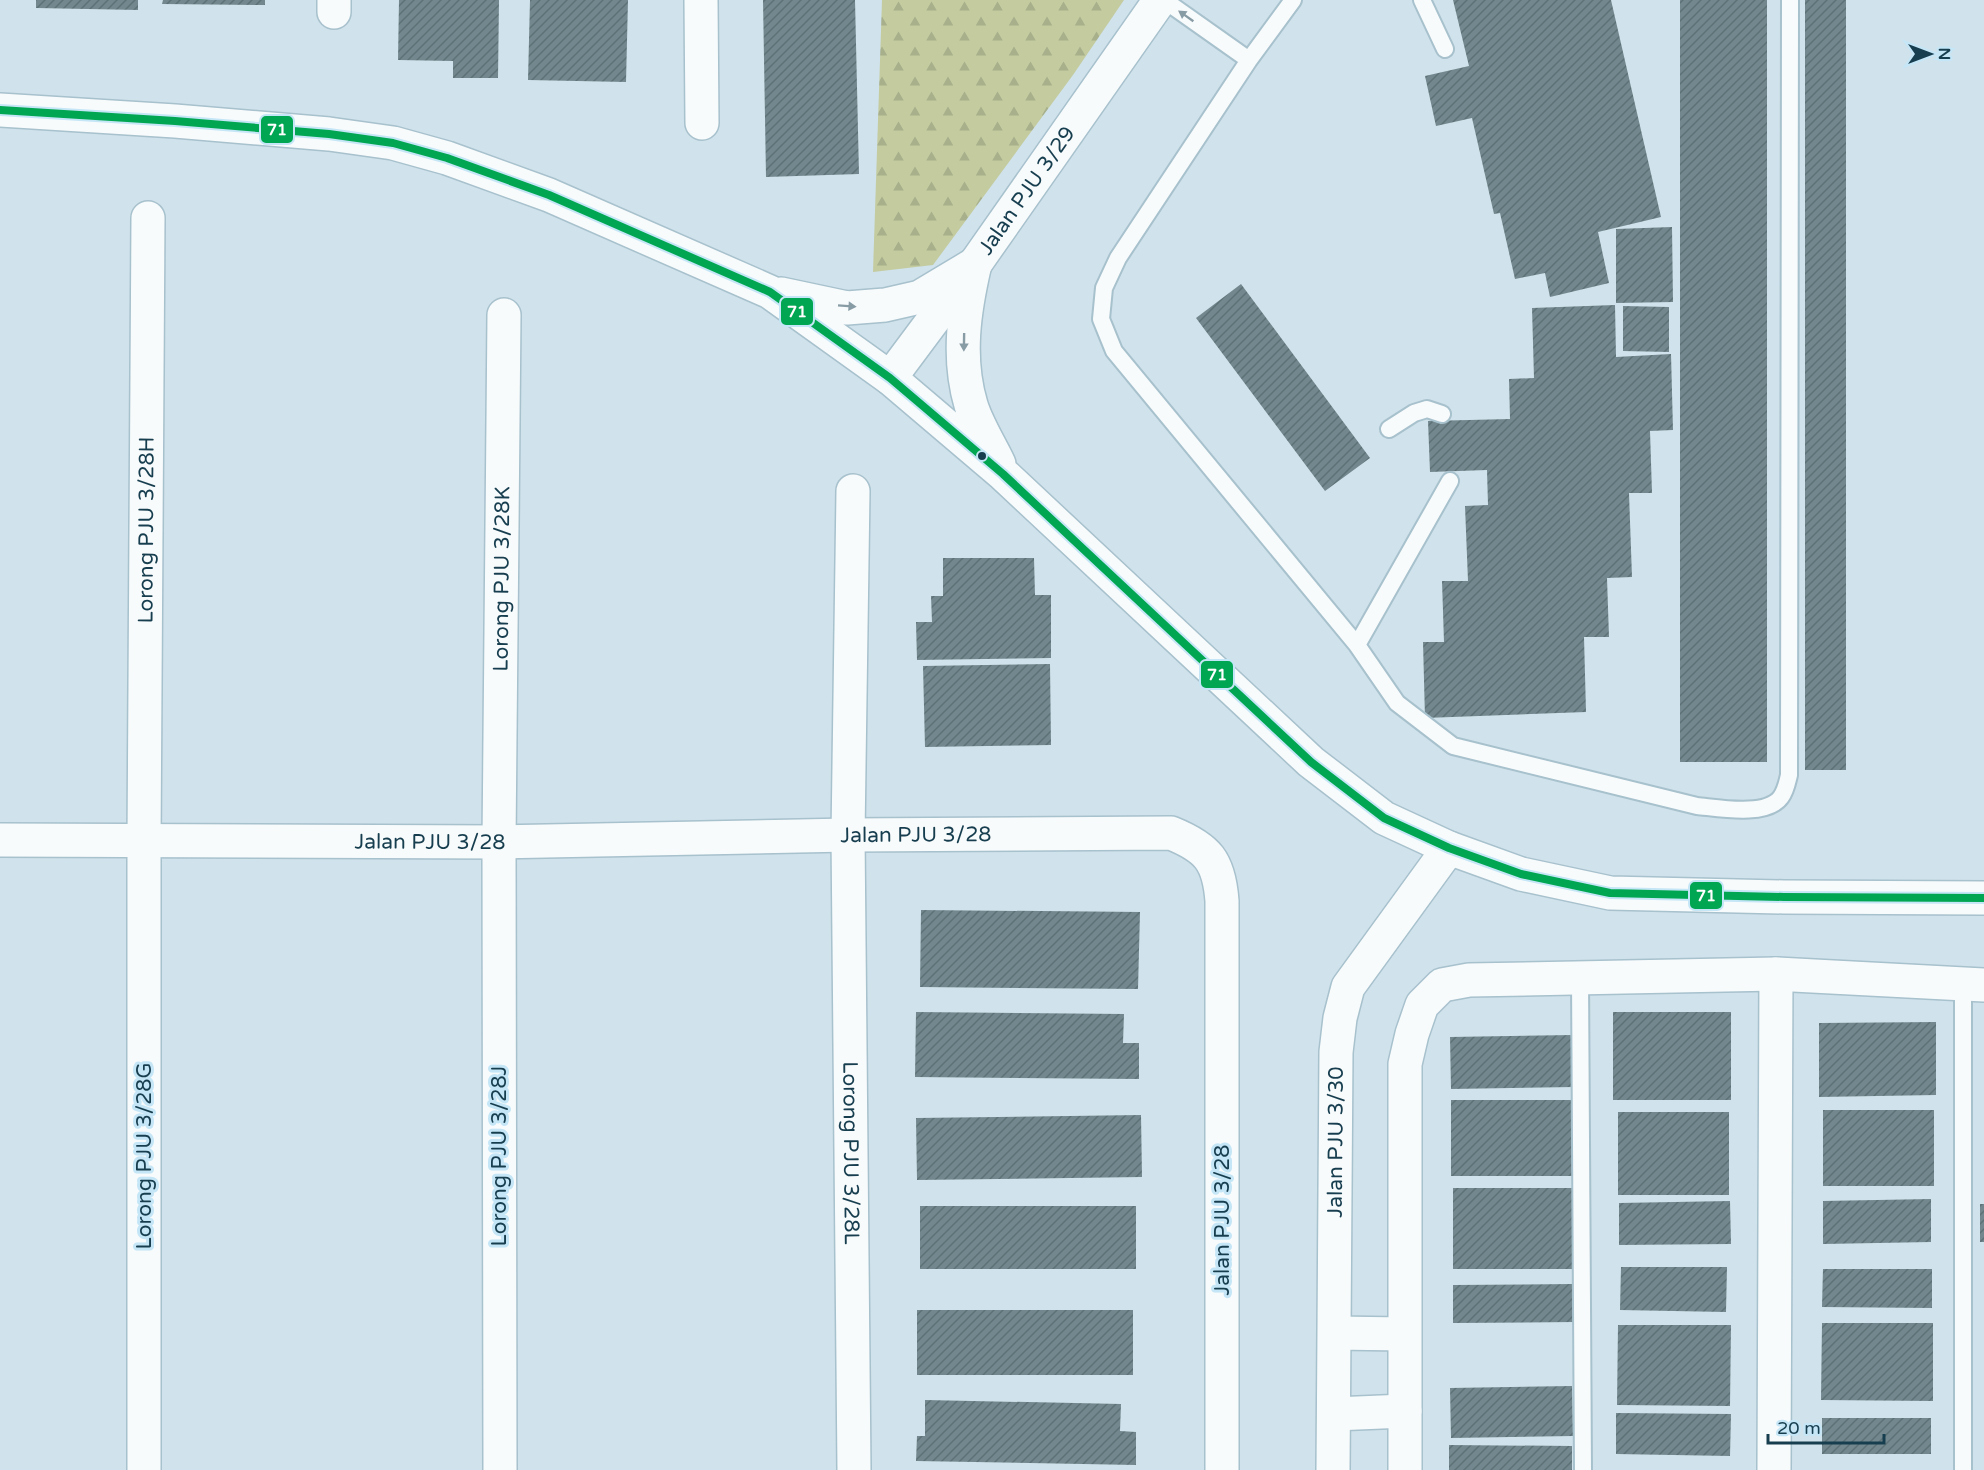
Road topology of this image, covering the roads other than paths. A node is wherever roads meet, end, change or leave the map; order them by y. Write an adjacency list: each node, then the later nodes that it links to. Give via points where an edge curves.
1 (701, 0): 9 (street)
2 (1162, 0): 7 (lane, one-way to 2); 11 (street, Jalan PJU 3/29)
3 (1293, 0): 7 (lane)
4 (1422, 0): 6 (lane)
5 (1790, 0): 20 (lane, via 1789,775 1780,800 1759,809 1697,806 1453,746 1397,703)
6 (1445, 49)
7 (1250, 60): 20 (lane, via 1118,258 1104,288 1101,319 1114,351)
8 (0, 110): 12 (street, via 175,121 393,143 549,195)
9 (702, 123)
10 (148, 218): 23 (street, Lorong PJU 3/28H)
11 (975, 264): 12 (street, one-way to 11, via 847,308 885,305 920,297); 14 (street, Jalan PJU 3/29); 17 (street, one-way to 17, via 966,303 964,375 972,408)
12 (770, 292): 14 (street)
13 (504, 315): 24 (street, Lorong PJU 3/28K)
14 (890, 378): 17 (street)
15 (1442, 414): 16 (lane, via 1427,409)
16 (1389, 429)
17 (1004, 474): 25 (street, via 1311,762 1384,818)
18 (1450, 480): 20 (lane)
19 (853, 491): 21 (street, Lorong PJU 3/28L)
20 (1357, 645)
21 (848, 835): 24 (street, Jalan PJU 3/28); 36 (street, Lorong PJU 3/28L); 37 (street, Jalan PJU 3/28, via 1171,833 1192,842 1209,857 1220,878 1222,901)
22 (0, 840): 23 (street, Jalan PJU 3/28)
23 (144, 842): 24 (street, Jalan PJU 3/28); 34 (street, Lorong PJU 3/28G)
24 (499, 842): 35 (street, Lorong PJU 3/28J)
25 (1449, 848): 26 (street, via 1521,874 1611,893); 30 (street, Jalan PJU 3/30, via 1348,987 1340,1017 1336,1052)
26 (1984, 898)
27 (1776, 974): 28 (street); 29 (street); 41 (street)
28 (1580, 977): 31 (street, via 1469,980 1442,985 1422,1005 1405,1064); 40 (lane)
29 (1974, 985): 42 (lane)
30 (1335, 1333): 31 (street); 33 (street, Jalan PJU 3/30)
31 (1404, 1334): 32 (street)
32 (1405, 1411): 33 (street); 39 (street)
33 (1334, 1414): 38 (street, Jalan PJU 3/30)
34 (144, 1470)
35 (500, 1470)
36 (854, 1470)
37 (1222, 1470)
38 (1333, 1470)
39 (1405, 1470)
40 (1583, 1470)
41 (1774, 1470)
42 (1963, 1470)

